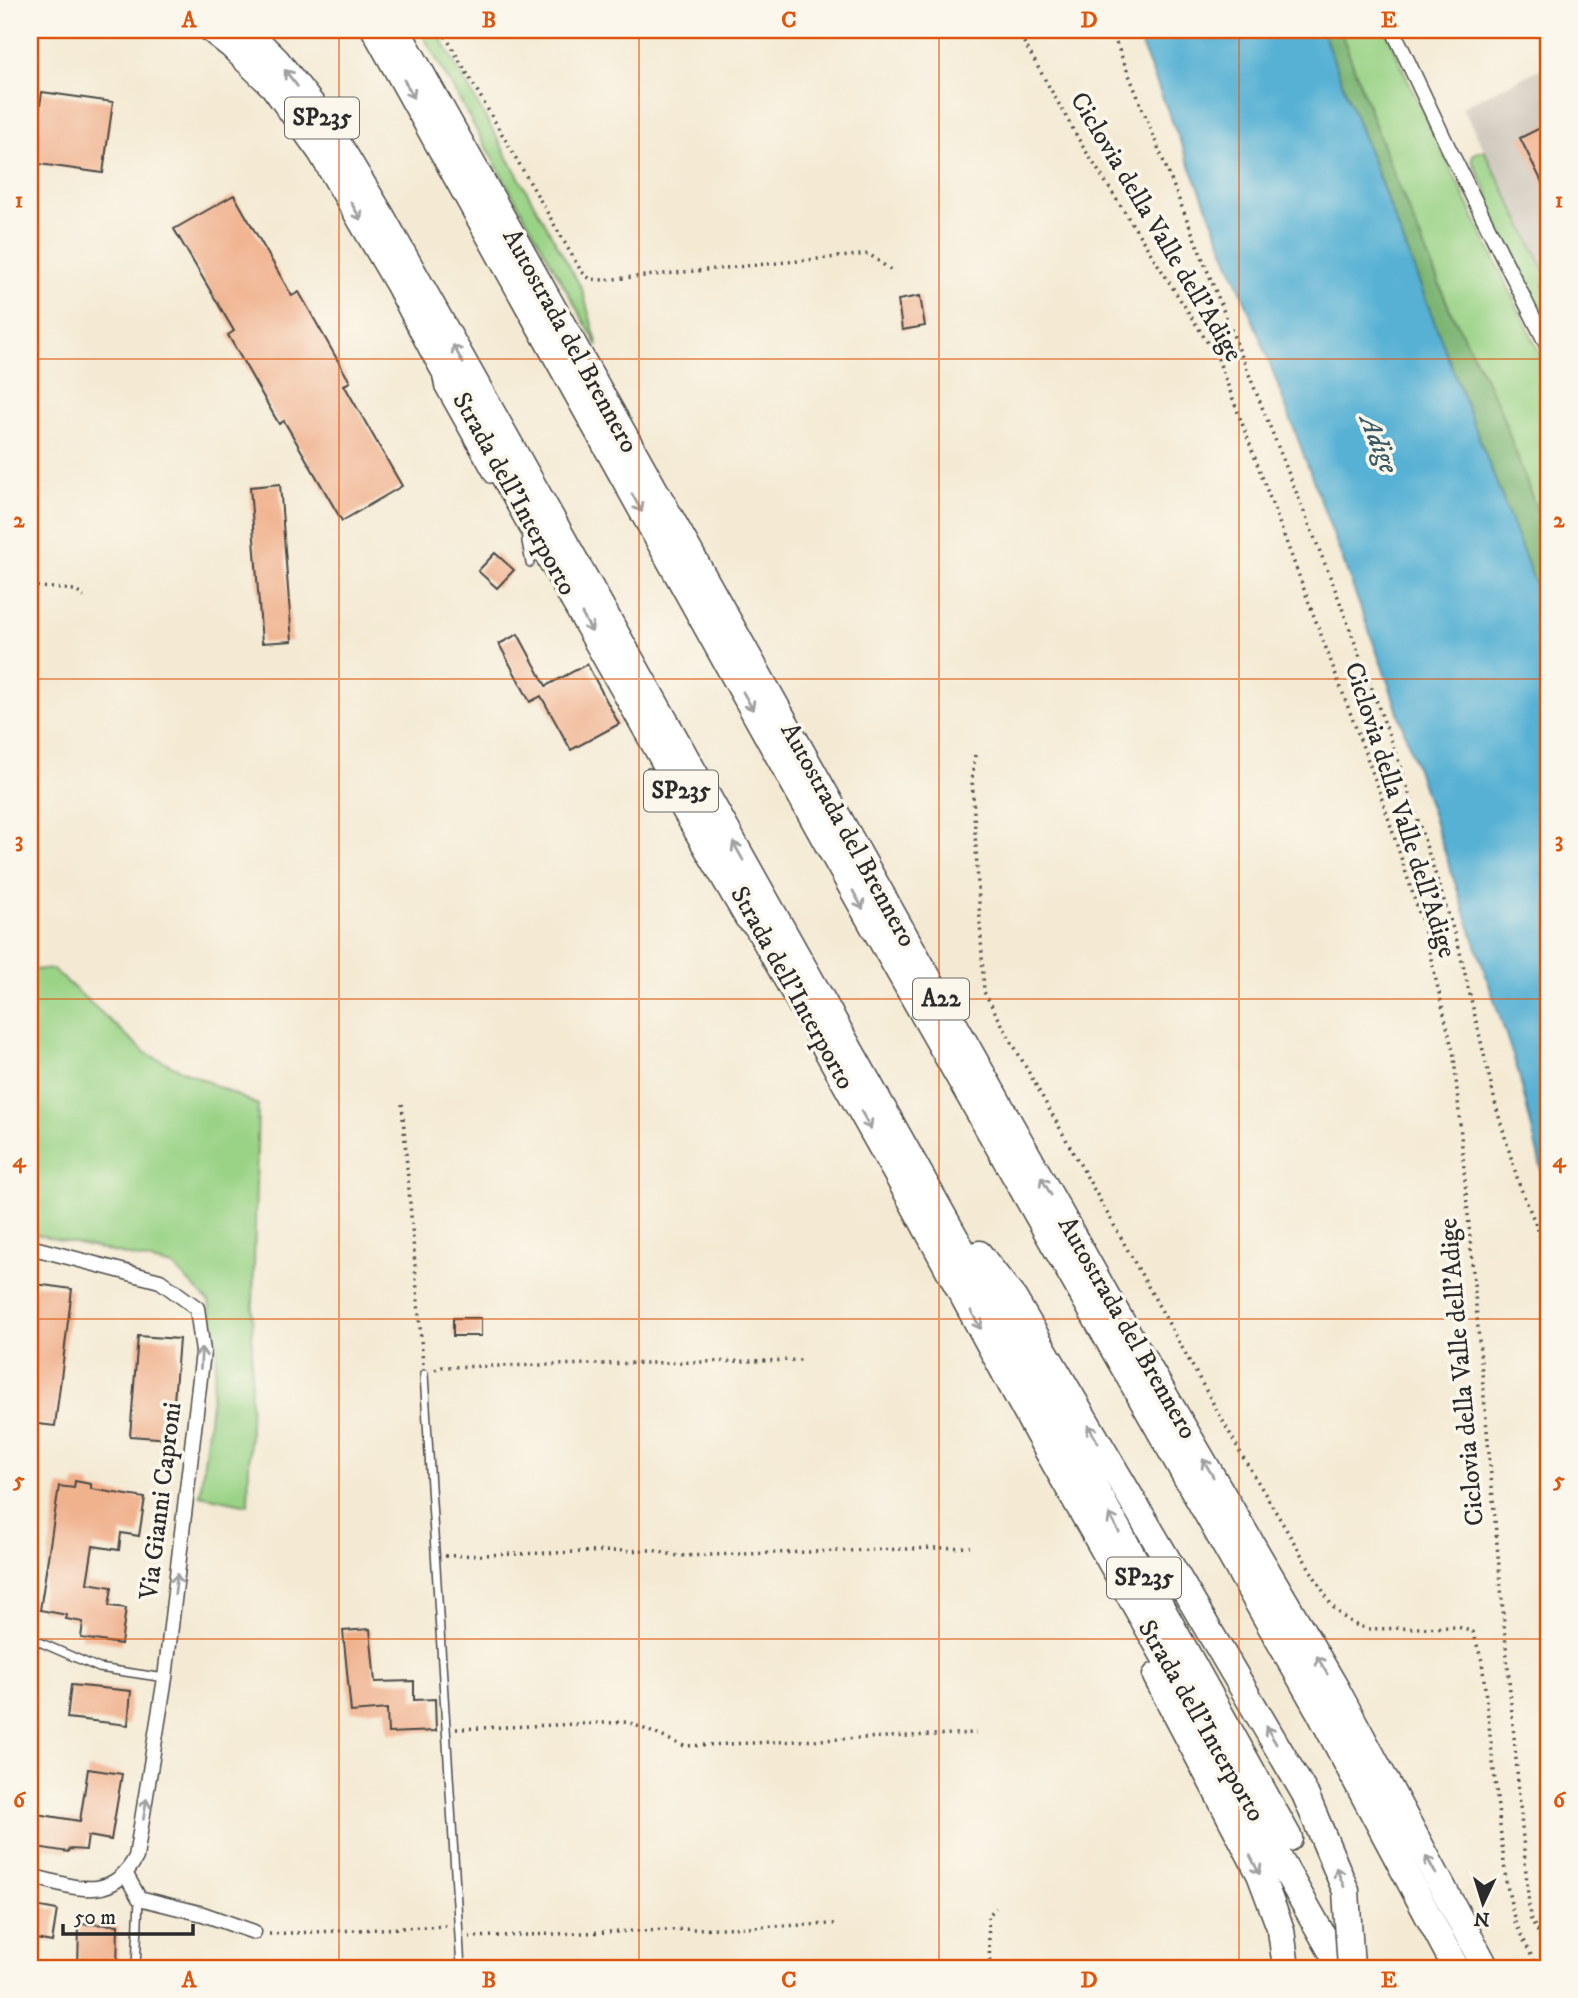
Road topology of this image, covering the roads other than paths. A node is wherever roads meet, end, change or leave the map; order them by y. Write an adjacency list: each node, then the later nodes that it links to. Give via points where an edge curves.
1 (212, 30): 7 (highway, Strada dell'Interporto / SP235, one-way to 7, via 274,87 321,152)
2 (246, 30): 13 (highway, Strada dell'Interporto / SP235, one-way to 2, via 382,217 323,119)
3 (375, 30): 29 (highway, Autostrada del Brennero / A22, one-way to 29, via 877,934 1318,1709)
4 (397, 30): 30 (highway, Autostrada del Brennero / A22, one-way to 4, via 1335,1687 1107,1297)
5 (1393, 30): 6 (street)
6 (1548, 347)
7 (433, 350): 8 (lane, via 439,388); 12 (highway, Strada dell'Interporto / SP235, one-way to 12)
8 (494, 485)
9 (522, 533): 10 (lane)
10 (530, 563)
11 (649, 772): 12 (lane, via 740,923)
12 (775, 956): 16 (highway, Strada dell'Interporto / SP235, one-way to 16)
13 (927, 1188): 27 (highway, one-way to 13, bridge, via 1346,1891 1306,1794 1014,1299); 28 (highway, Strada dell'Interporto / SP235, one-way to 13)
14 (30, 1247): 18 (street, Via Gianni Caproni, one-way to 14, via 203,1352 197,1308 160,1281)
15 (424, 1374): 24 (lane)
16 (1037, 1432): 25 (highway, one-way to 25, via 1079,1530 1260,1874 1281,1930); 26 (highway, Strada dell'Interporto / SP235)
17 (30, 1638): 18 (lane, via 99,1668)
18 (165, 1678): 19 (street, Via Gianni Caproni, one-way to 18, via 139,1846)
19 (125, 1873): 20 (street, via 107,1886 88,1890); 21 (street)
20 (30, 1876)
21 (139, 1898): 22 (street); 23 (lane)
22 (254, 1932)
23 (136, 1968)
24 (461, 1968)
25 (1286, 1968)
26 (1341, 1968)
27 (1351, 1968)
28 (1361, 1968)
29 (1456, 1968)
30 (1486, 1968)

